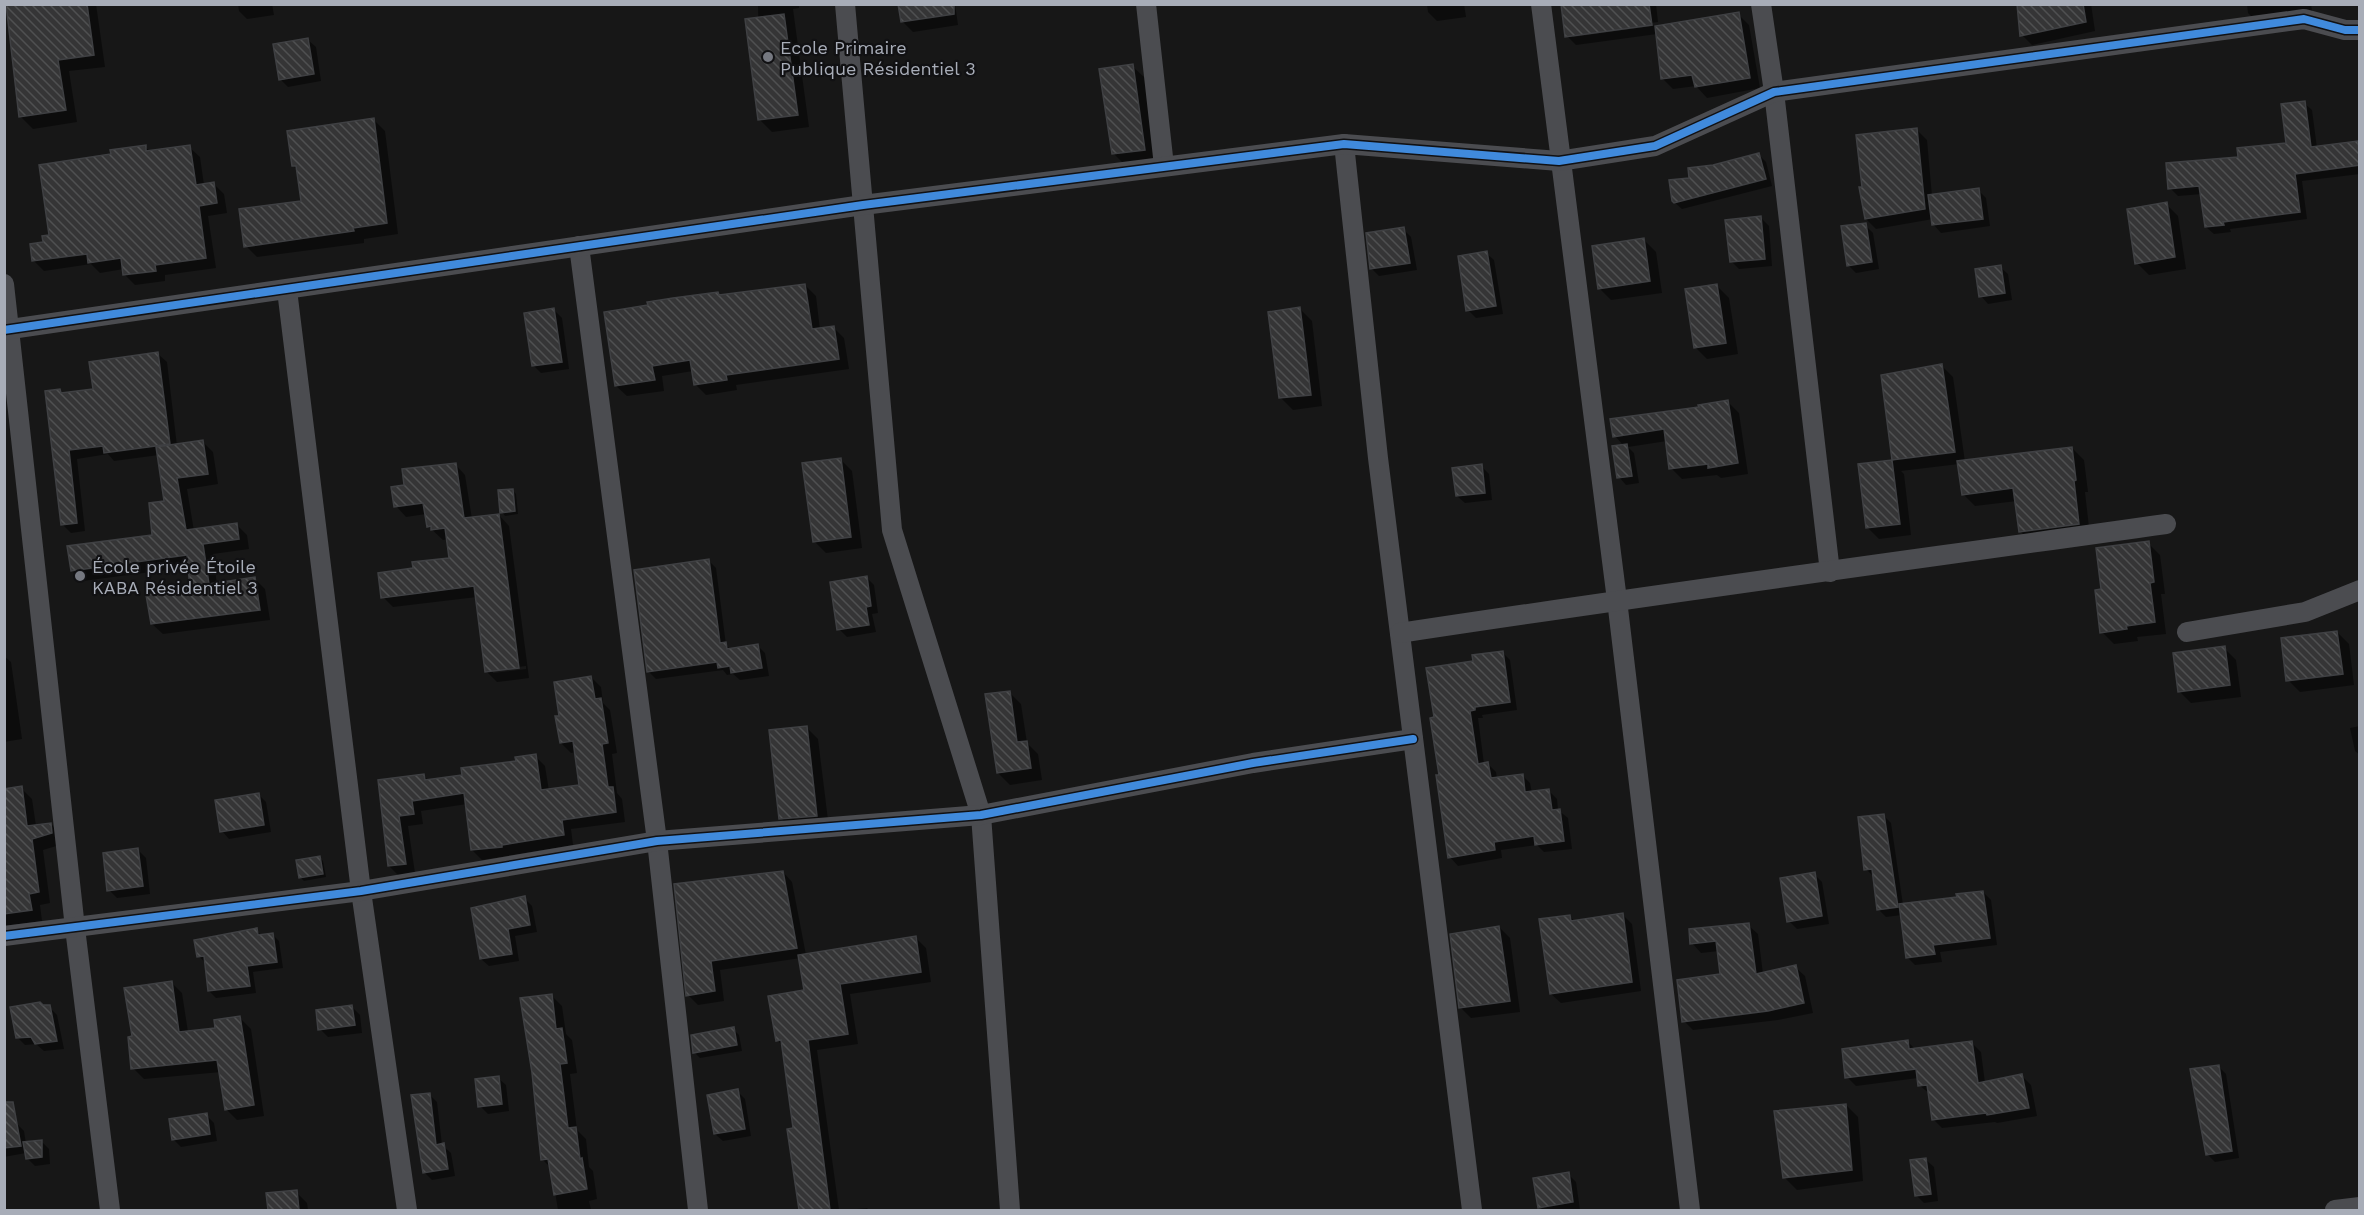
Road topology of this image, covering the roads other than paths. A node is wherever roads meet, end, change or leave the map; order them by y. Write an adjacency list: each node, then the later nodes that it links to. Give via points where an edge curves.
1 (845, 4): 10 (street)
2 (1146, 4): 9 (street)
3 (1541, 4): 8 (street)
4 (1761, 4): 6 (street)
5 (2360, 30): 6 (street, via 2304,19)
6 (1774, 92): 8 (street, via 1655,146); 16 (street)
7 (1344, 144): 8 (street); 9 (street); 20 (street)
8 (1559, 160): 18 (street)
9 (1164, 166): 10 (street)
10 (863, 205): 11 (street); 22 (street, via 892,530)
11 (579, 246): 13 (street); 23 (street)
12 (4, 284): 14 (street)
13 (287, 290): 14 (street); 24 (street)
14 (7, 330): 25 (street)
15 (2166, 524): 16 (street)
16 (1830, 572): 18 (street)
17 (2360, 590): 19 (street, via 2305,612)
18 (1617, 600): 20 (street); 33 (street)
19 (2187, 632)
20 (1400, 633): 21 (street)
21 (1413, 739): 22 (street); 32 (street)
22 (981, 814): 23 (street); 31 (street)
23 (657, 841): 24 (street); 30 (street)
24 (361, 891): 25 (street); 29 (street)
25 (75, 928): 26 (street); 28 (street)
26 (4, 936)
27 (2360, 1207): 34 (street)
28 (110, 1210)
29 (407, 1210)
30 (698, 1210)
31 (1010, 1210)
32 (1472, 1210)
33 (1690, 1210)
34 (2335, 1210)

